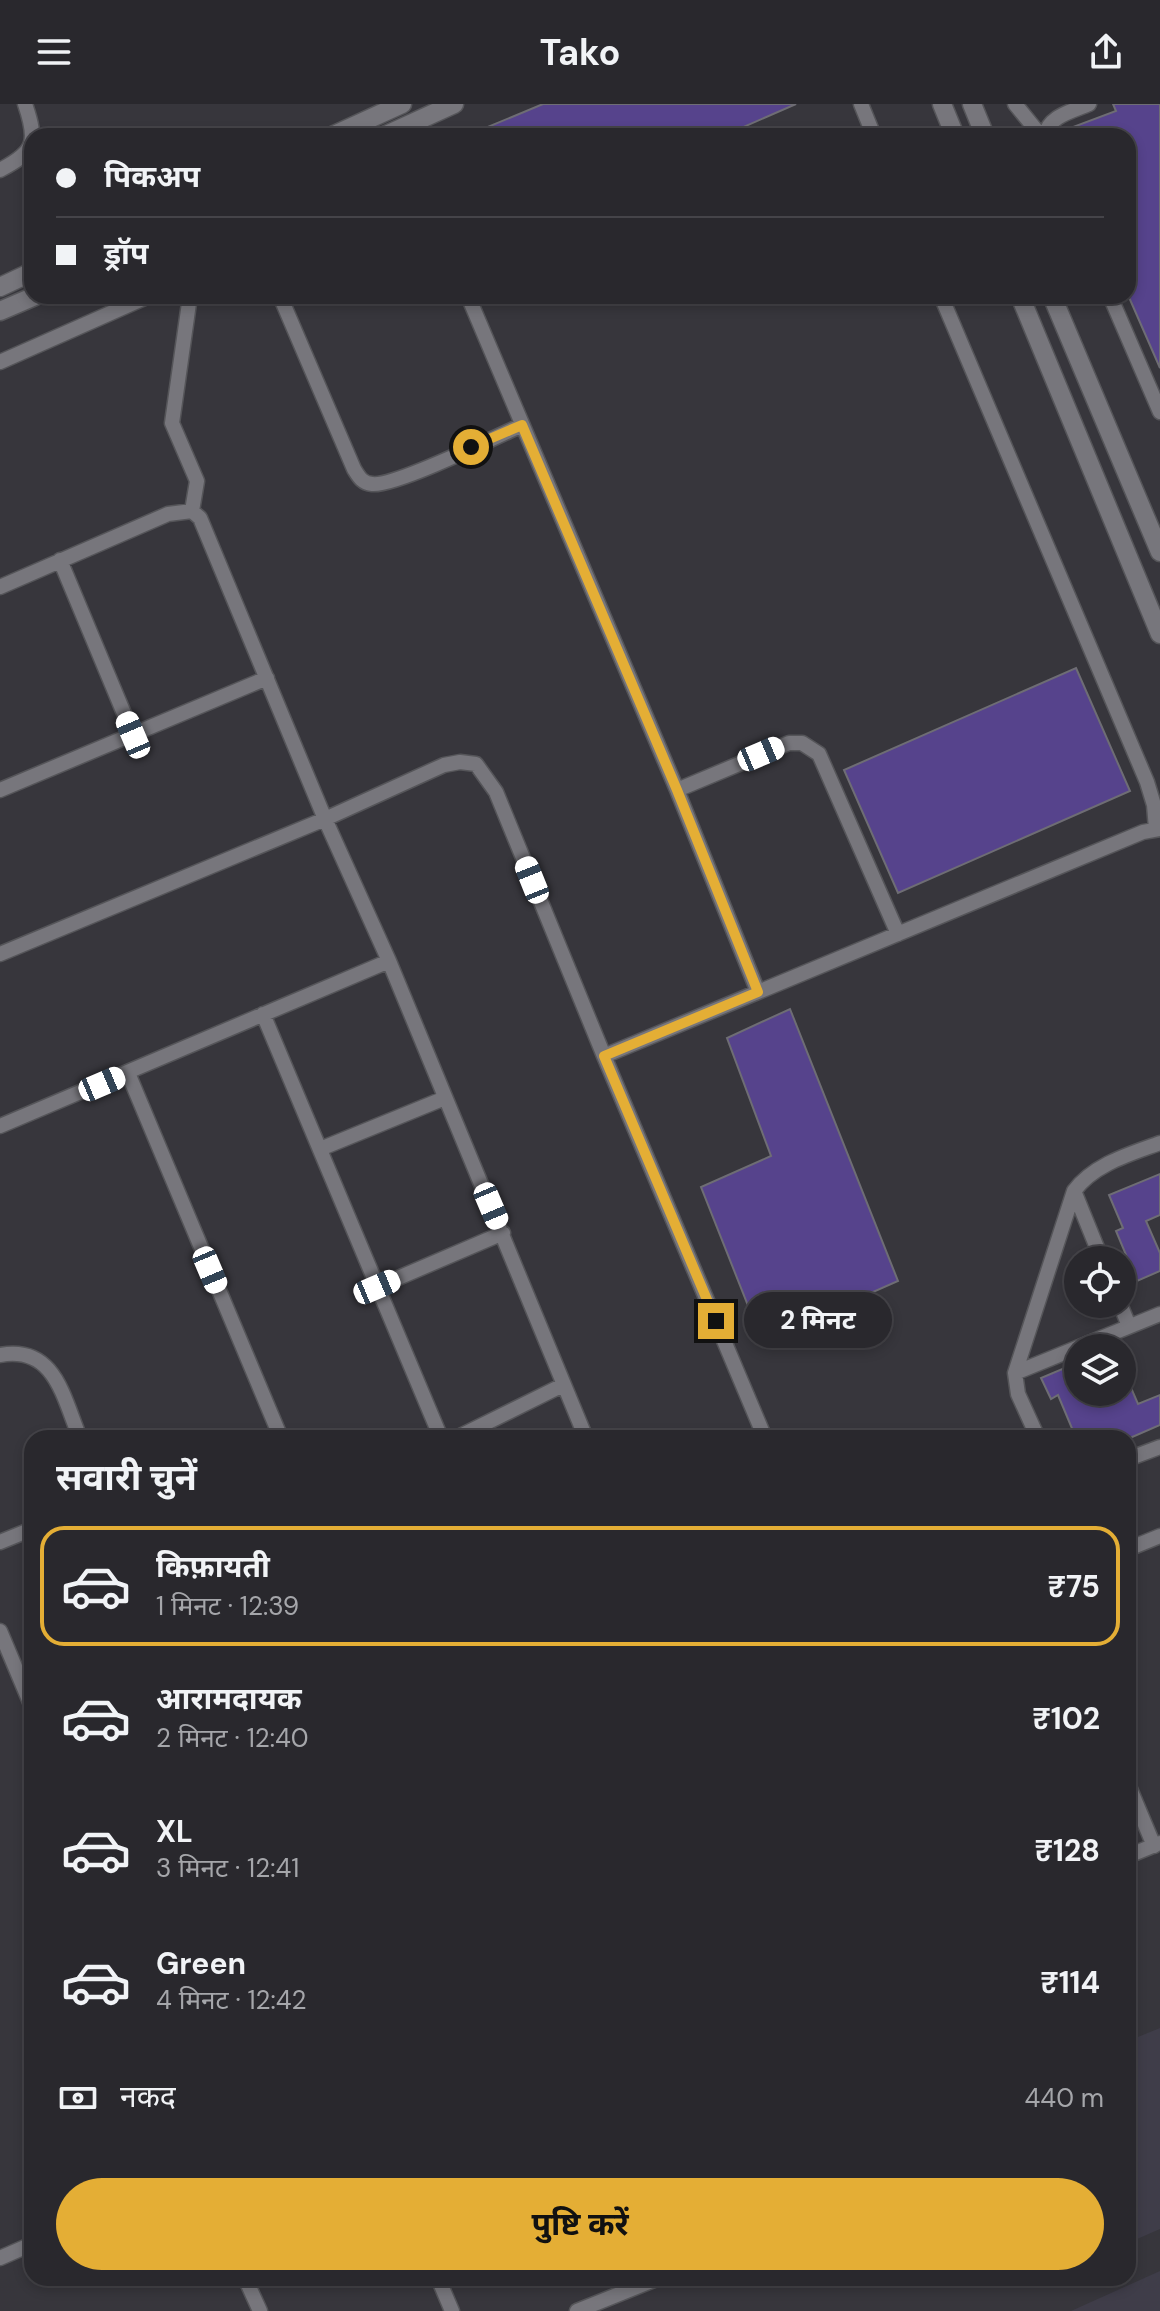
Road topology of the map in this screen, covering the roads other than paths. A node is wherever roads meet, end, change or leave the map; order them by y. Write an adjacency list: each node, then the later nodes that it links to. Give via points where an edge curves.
1 (25, 104): 9 (street)
2 (402, 104): 10 (street)
3 (454, 104): 11 (street)
4 (861, 104): 12 (street)
5 (942, 104): 13 (street)
6 (972, 104): 14 (street)
7 (1015, 104): 15 (street)
8 (1089, 104): 16 (street)
9 (32, 128)
10 (350, 128)
11 (407, 128)
12 (871, 128)
13 (952, 128)
14 (982, 128)
15 (1036, 128)
16 (1046, 128)
17 (24, 156): 18 (street)
18 (0, 170)
19 (24, 276): 20 (street)
20 (0, 287)
21 (24, 301): 30 (street)
22 (131, 304): 31 (street)
23 (189, 304): 34 (street, via 172,423 197,481)
24 (283, 304): 33 (street, via 361,480 394,481)
25 (471, 304): 33 (street)
26 (944, 304): 44 (street, via 1147,782)
27 (1023, 304): 38 (street)
28 (1055, 304): 35 (street)
29 (1113, 304): 32 (street)
30 (0, 311)
31 (0, 362)
32 (1160, 412)
33 (522, 425): 42 (street)
34 (192, 511): 36 (street, via 168,514); 39 (street, via 207,530)
35 (1160, 552)
36 (60, 560): 37 (street); 40 (street)
37 (0, 587)
38 (1160, 634)
39 (267, 678): 40 (street); 43 (street)
40 (133, 735): 41 (street)
41 (0, 790)
42 (677, 790): 45 (street, via 789,743 812,747 838,792); 48 (street)
43 (325, 819): 46 (street); 47 (street); 50 (street, via 444,765 476,764 496,792)
44 (1158, 829): 45 (street)
45 (898, 934): 48 (street)
46 (0, 954)
47 (389, 961): 49 (street); 52 (street)
48 (758, 992): 50 (street)
49 (263, 1014): 51 (street); 55 (street)
50 (604, 1056): 71 (street)
51 (128, 1073): 53 (street); 67 (street)
52 (445, 1098): 55 (street); 57 (street)
53 (0, 1126)
54 (1160, 1143): 56 (street, via 1099,1169)
55 (320, 1149): 59 (street)
56 (1074, 1191): 58 (street); 64 (street)
57 (503, 1233): 59 (street); 65 (street)
58 (1096, 1246)
59 (377, 1287): 68 (street)
60 (1160, 1314): 62 (street)
61 (1126, 1318): 62 (street)
62 (1129, 1326): 64 (street)
63 (0, 1355): 66 (street, via 28,1354 45,1363)
64 (1015, 1373): 72 (street)
65 (563, 1385): 69 (street); 70 (street)
66 (77, 1430)
67 (278, 1430)
68 (438, 1430)
69 (472, 1430)
70 (583, 1430)
71 (762, 1430)
72 (1034, 1430)
73 (1160, 1447): 74 (street)
74 (1136, 1456)
75 (24, 1532): 77 (street)
76 (1160, 1536): 78 (street)
77 (0, 1542)
78 (1136, 1546)
79 (0, 1631): 80 (street)
80 (24, 1688)
81 (1136, 1801): 82 (street)
82 (1157, 1844): 83 (street)
83 (1136, 1853)
84 (24, 2248): 85 (street)
85 (0, 2258)
86 (249, 2286): 89 (street)
87 (441, 2286): 90 (street)
88 (630, 2286): 91 (street)
89 (260, 2311)
90 (452, 2311)
91 (577, 2311)

